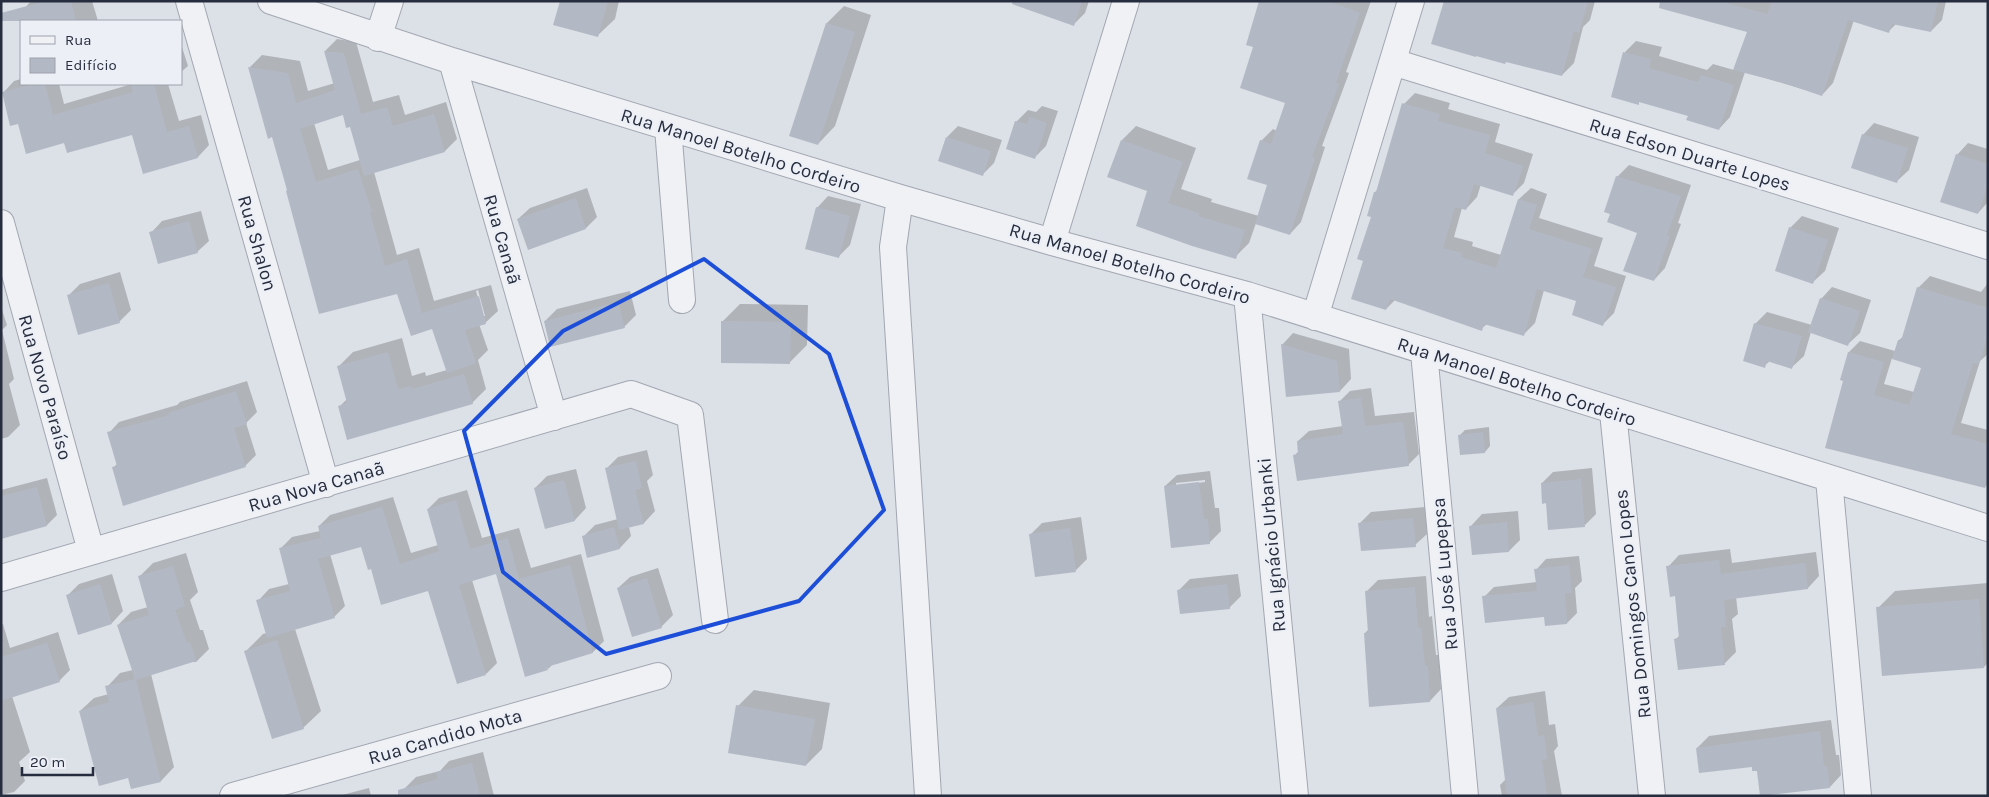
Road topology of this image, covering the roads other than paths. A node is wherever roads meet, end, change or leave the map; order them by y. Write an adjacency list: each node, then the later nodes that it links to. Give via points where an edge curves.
1 (189, 1): 21 (street, Rua Shalon)
2 (271, 1): 6 (street, Rua Manoel Botelho Cordeiro)
3 (390, 1): 6 (street)
4 (1126, 1): 12 (street)
5 (1411, 1): 8 (street)
6 (378, 38): 7 (street, Rua Manoel Botelho Cordeiro)
7 (452, 62): 9 (street, Rua Manoel Botelho Cordeiro); 19 (street, Rua Canaã)
8 (1393, 62): 13 (street, Rua Edson Duarte Lopes); 16 (street)
9 (668, 128): 10 (street, Rua Manoel Botelho Cordeiro); 15 (street)
10 (900, 198): 12 (street, Rua Manoel Botelho Cordeiro); 28 (street, via 893,247)
11 (1, 223): 23 (street, Rua Novo Paraíso)
12 (1052, 242): 14 (street, Rua Manoel Botelho Cordeiro)
13 (1988, 246)
14 (1247, 295): 16 (street, Rua Manoel Botelho Cordeiro); 29 (street, Rua Ignácio Urbanki)
15 (682, 300)
16 (1315, 317): 17 (street, Rua Manoel Botelho Cordeiro)
17 (1424, 352): 18 (street, Rua Manoel Botelho Cordeiro); 30 (street, Rua José Lupepsa)
18 (1613, 412): 20 (street, Rua Manoel Botelho Cordeiro); 31 (street, Rua Domingos Cano Lopes)
19 (554, 417): 21 (street, Rua Nova Canaã); 25 (street, Rua Nova Canaã, via 631,394 690,415)
20 (1829, 479): 22 (street, Rua Manoel Botelho Cordeiro); 32 (street)
21 (326, 484): 23 (street, Rua Nova Canaã)
22 (1988, 528)
23 (91, 551): 24 (street, Rua Nova Canaã)
24 (1, 578)
25 (716, 620)
26 (658, 676): 27 (street, Rua Candido Mota)
27 (232, 796)
28 (928, 796)
29 (1295, 796)
30 (1465, 796)
31 (1652, 796)
32 (1858, 796)

